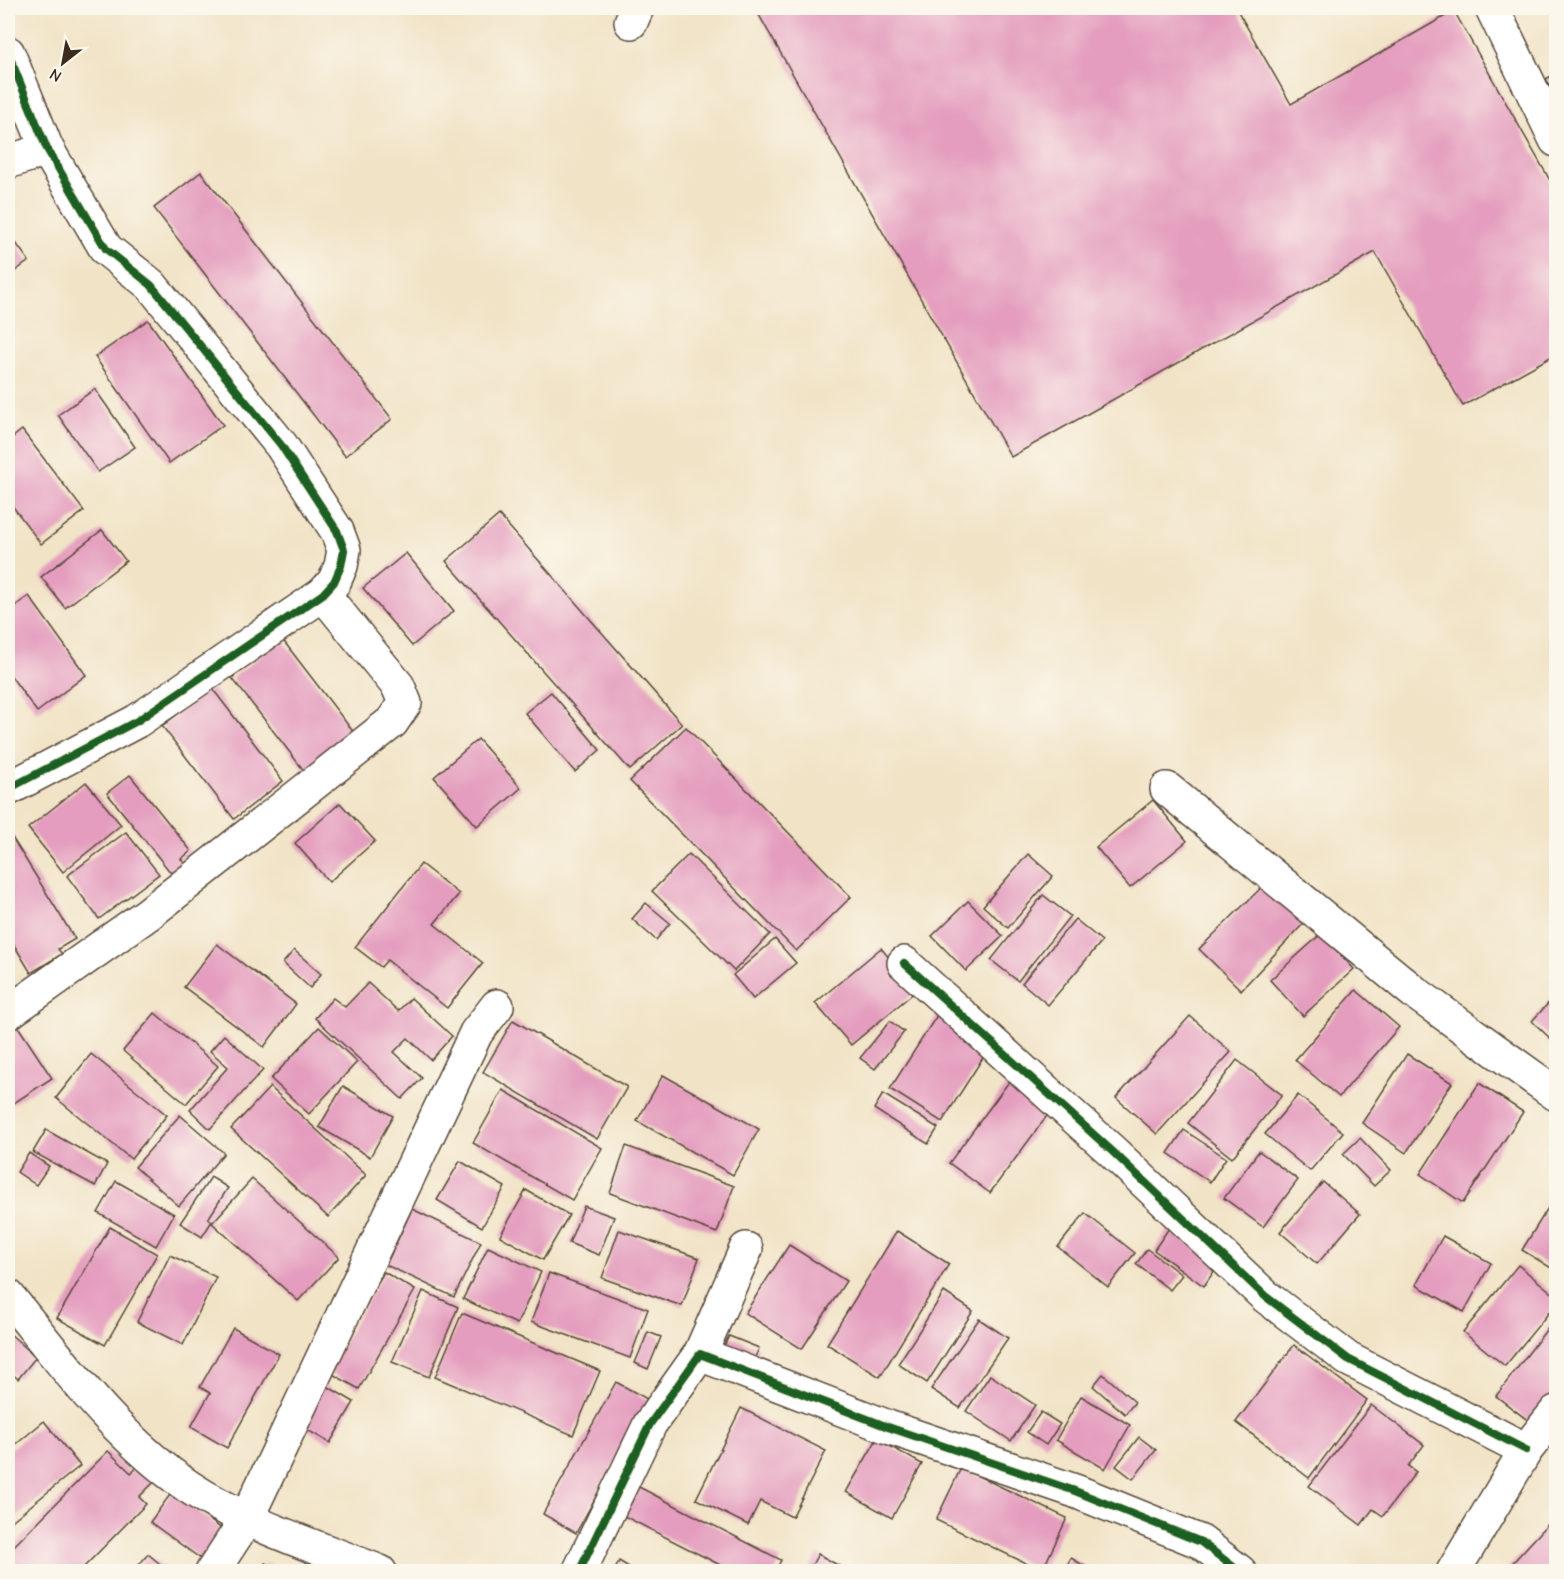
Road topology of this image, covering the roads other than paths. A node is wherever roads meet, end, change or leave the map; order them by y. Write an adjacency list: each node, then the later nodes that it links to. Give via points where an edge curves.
1 (1492, 8): 3 (street)
2 (8, 52): 4 (street)
3 (1557, 140)
4 (47, 149): 5 (street); 6 (street, via 106,249 151,285 281,445 337,531 344,550 341,566)
5 (8, 162)
6 (323, 594): 7 (street, via 137,721); 11 (street, via 398,686 405,703 399,714 148,914)
7 (8, 789)
8 (1167, 789): 12 (street, via 1414,992)
9 (904, 963): 17 (street, via 1265,1296 1348,1359)
10 (497, 1006): 18 (street, via 476,1033)
11 (8, 1013)
12 (1557, 1094)
13 (746, 1249): 15 (street)
14 (8, 1296): 18 (street, via 102,1410 143,1450 188,1486)
15 (700, 1354): 21 (street, via 650,1424); 22 (street, via 888,1427 1075,1491 1201,1542)
16 (1557, 1412): 17 (street)
17 (1526, 1450): 23 (street)
18 (246, 1520): 19 (street); 20 (street)
19 (212, 1572)
20 (380, 1572)
21 (579, 1572)
22 (1240, 1572)
23 (1453, 1572)

